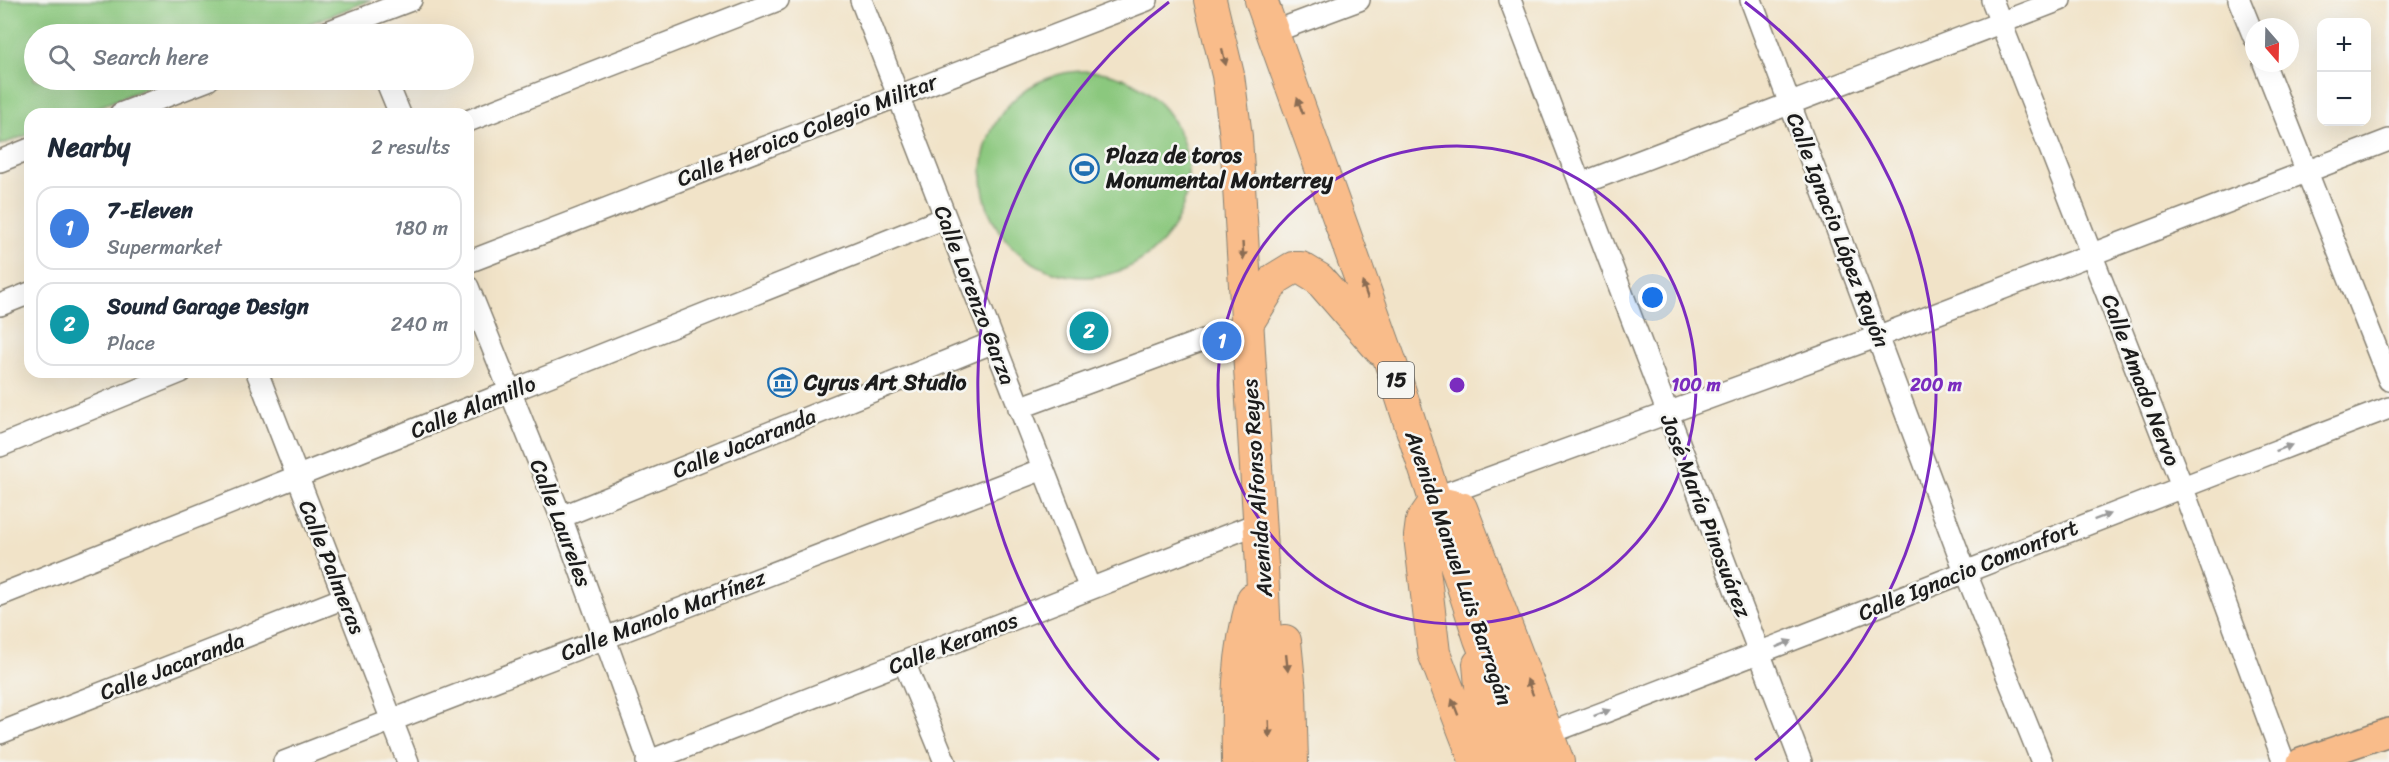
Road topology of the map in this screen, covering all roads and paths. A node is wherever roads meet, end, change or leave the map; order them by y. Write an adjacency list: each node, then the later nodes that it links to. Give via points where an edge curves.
1 (411, 0): 15 (street)
2 (778, 0): 24 (street)
3 (861, 0): 20 (street, Calle Lorenzo Garza)
4 (1147, 0): 20 (street, Calle Heroico Colegio Militar)
5 (1210, 0): 36 (highway, Avenida Alfonso Reyes, one-way to 36, via 1228,75 1236,137)
6 (1261, 0): 16 (highway, Avenida Manuel Luis Barragán / 15)
7 (1359, 0): 16 (street)
8 (1510, 0): 29 (street, José María Pinosuárez)
9 (1751, 0): 21 (street, Calle Ignacio López Rayón)
10 (1992, 0): 14 (street, Calle Amado Nervo)
11 (2060, 0): 14 (street)
12 (2239, 0): 13 (street)
13 (2246, 18)
14 (2001, 22): 21 (street); 31 (street, Calle Amado Nervo)
15 (369, 24)
16 (1273, 32): 39 (highway, Avenida Manuel Luis Barragán / 15, one-way to 16)
17 (2268, 72): 28 (street)
18 (186, 90): 22 (street)
19 (390, 90): 23 (street)
20 (897, 94): 30 (street, Calle Lorenzo Garza); 32 (street, Calle Heroico Colegio Militar)
21 (1791, 105): 29 (street); 37 (street, Calle Ignacio López Rayón)
22 (147, 108)
23 (398, 108)
24 (474, 119)
25 (2389, 140): 28 (street)
26 (24, 151): 27 (street)
27 (0, 161)
28 (2308, 172): 31 (street); 42 (street)
29 (1580, 184): 46 (street, José María Pinosuárez)
30 (945, 218): 38 (street, Calle Lorenzo Garza); 43 (street, Calle Alamillo)
31 (2093, 256): 37 (street); 50 (street, Calle Amado Nervo)
32 (474, 260)
33 (24, 295): 35 (street)
34 (474, 302): 43 (street, Calle Laureles)
35 (0, 305)
36 (1247, 324): 39 (highway, via 1275,279 1293,268 1301,268 1319,279); 44 (street); 53 (highway, Avenida Alfonso Reyes)
37 (1879, 336): 46 (street); 55 (street, Calle Ignacio López Rayón)
38 (994, 342): 44 (street, Calle Lorenzo Garza); 52 (street, Calle Jacaranda)
39 (1390, 362): 51 (highway, Avenida Manuel Luis Barragán / 15)
40 (166, 378): 47 (street)
41 (259, 378): 49 (street, Calle Palmeras)
42 (2389, 380)
43 (509, 392): 49 (street, Calle Alamillo); 52 (street, Calle Laureles)
44 (1019, 408): 48 (street, Calle Lorenzo Garza)
45 (2389, 408): 50 (street, Calle Ignacio Comonfort, one-way to 45)
46 (1667, 415): 51 (street); 61 (street, José María Pinosuárez)
47 (0, 446)
48 (1043, 469): 56 (street, Calle Lorenzo Garza); 59 (street, Calle Manolo Martínez)
49 (297, 478): 57 (street, Calle Alamillo); 58 (street, Calle Palmeras)
50 (2182, 486): 55 (street, Calle Ignacio Comonfort, one-way to 50); 79 (street, Calle Amado Nervo)
51 (1434, 500): 60 (highway, Avenida Manuel Luis Barragán / 15); 66 (highway, one-way to 51, via 1461,508); 74 (highway, one-way to 51, via 1434,653 1420,536 1422,521)
52 (561, 517): 59 (street, Calle Laureles)
53 (1259, 523): 54 (highway, Avenida Alfonso Reyes); 56 (street, Calle Keramos)
54 (1262, 566): 71 (highway, via 1240,659); 72 (highway, Avenida Alfonso Reyes, one-way to 72); 73 (highway, one-way to 73, via 1276,602 1287,654)
55 (1965, 571): 61 (street, Calle Ignacio Comonfort, one-way to 55); 78 (street, Calle Ignacio López Rayón)
56 (1090, 589): 62 (street, Calle Keramos)
57 (0, 595)
58 (344, 598): 63 (street, Calle Palmeras); 65 (street, Calle Jacaranda)
59 (604, 638): 63 (street, Calle Manolo Martínez); 69 (street, Calle Laureles)
60 (1480, 639): 75 (highway, via 1480,693); 76 (highway, Avenida Manuel Luis Barragán / 15)
61 (1759, 654): 66 (street, Calle Ignacio Comonfort, one-way to 61); 77 (street, José María Pinosuárez)
62 (904, 662): 69 (street, Calle Keramos); 70 (street)
63 (393, 719): 67 (street, Calle Manolo Martínez); 68 (street, Calle Palmeras)
64 (2389, 732): 80 (main road)
65 (0, 733)
66 (1552, 748)
67 (284, 762)
68 (408, 762)
69 (648, 762)
70 (945, 762)
71 (1238, 762)
72 (1270, 762)
73 (1292, 762)
74 (1476, 762)
75 (1501, 762)
76 (1528, 762)
77 (1801, 762)
78 (2042, 762)
79 (2284, 762)
80 (2301, 762)

